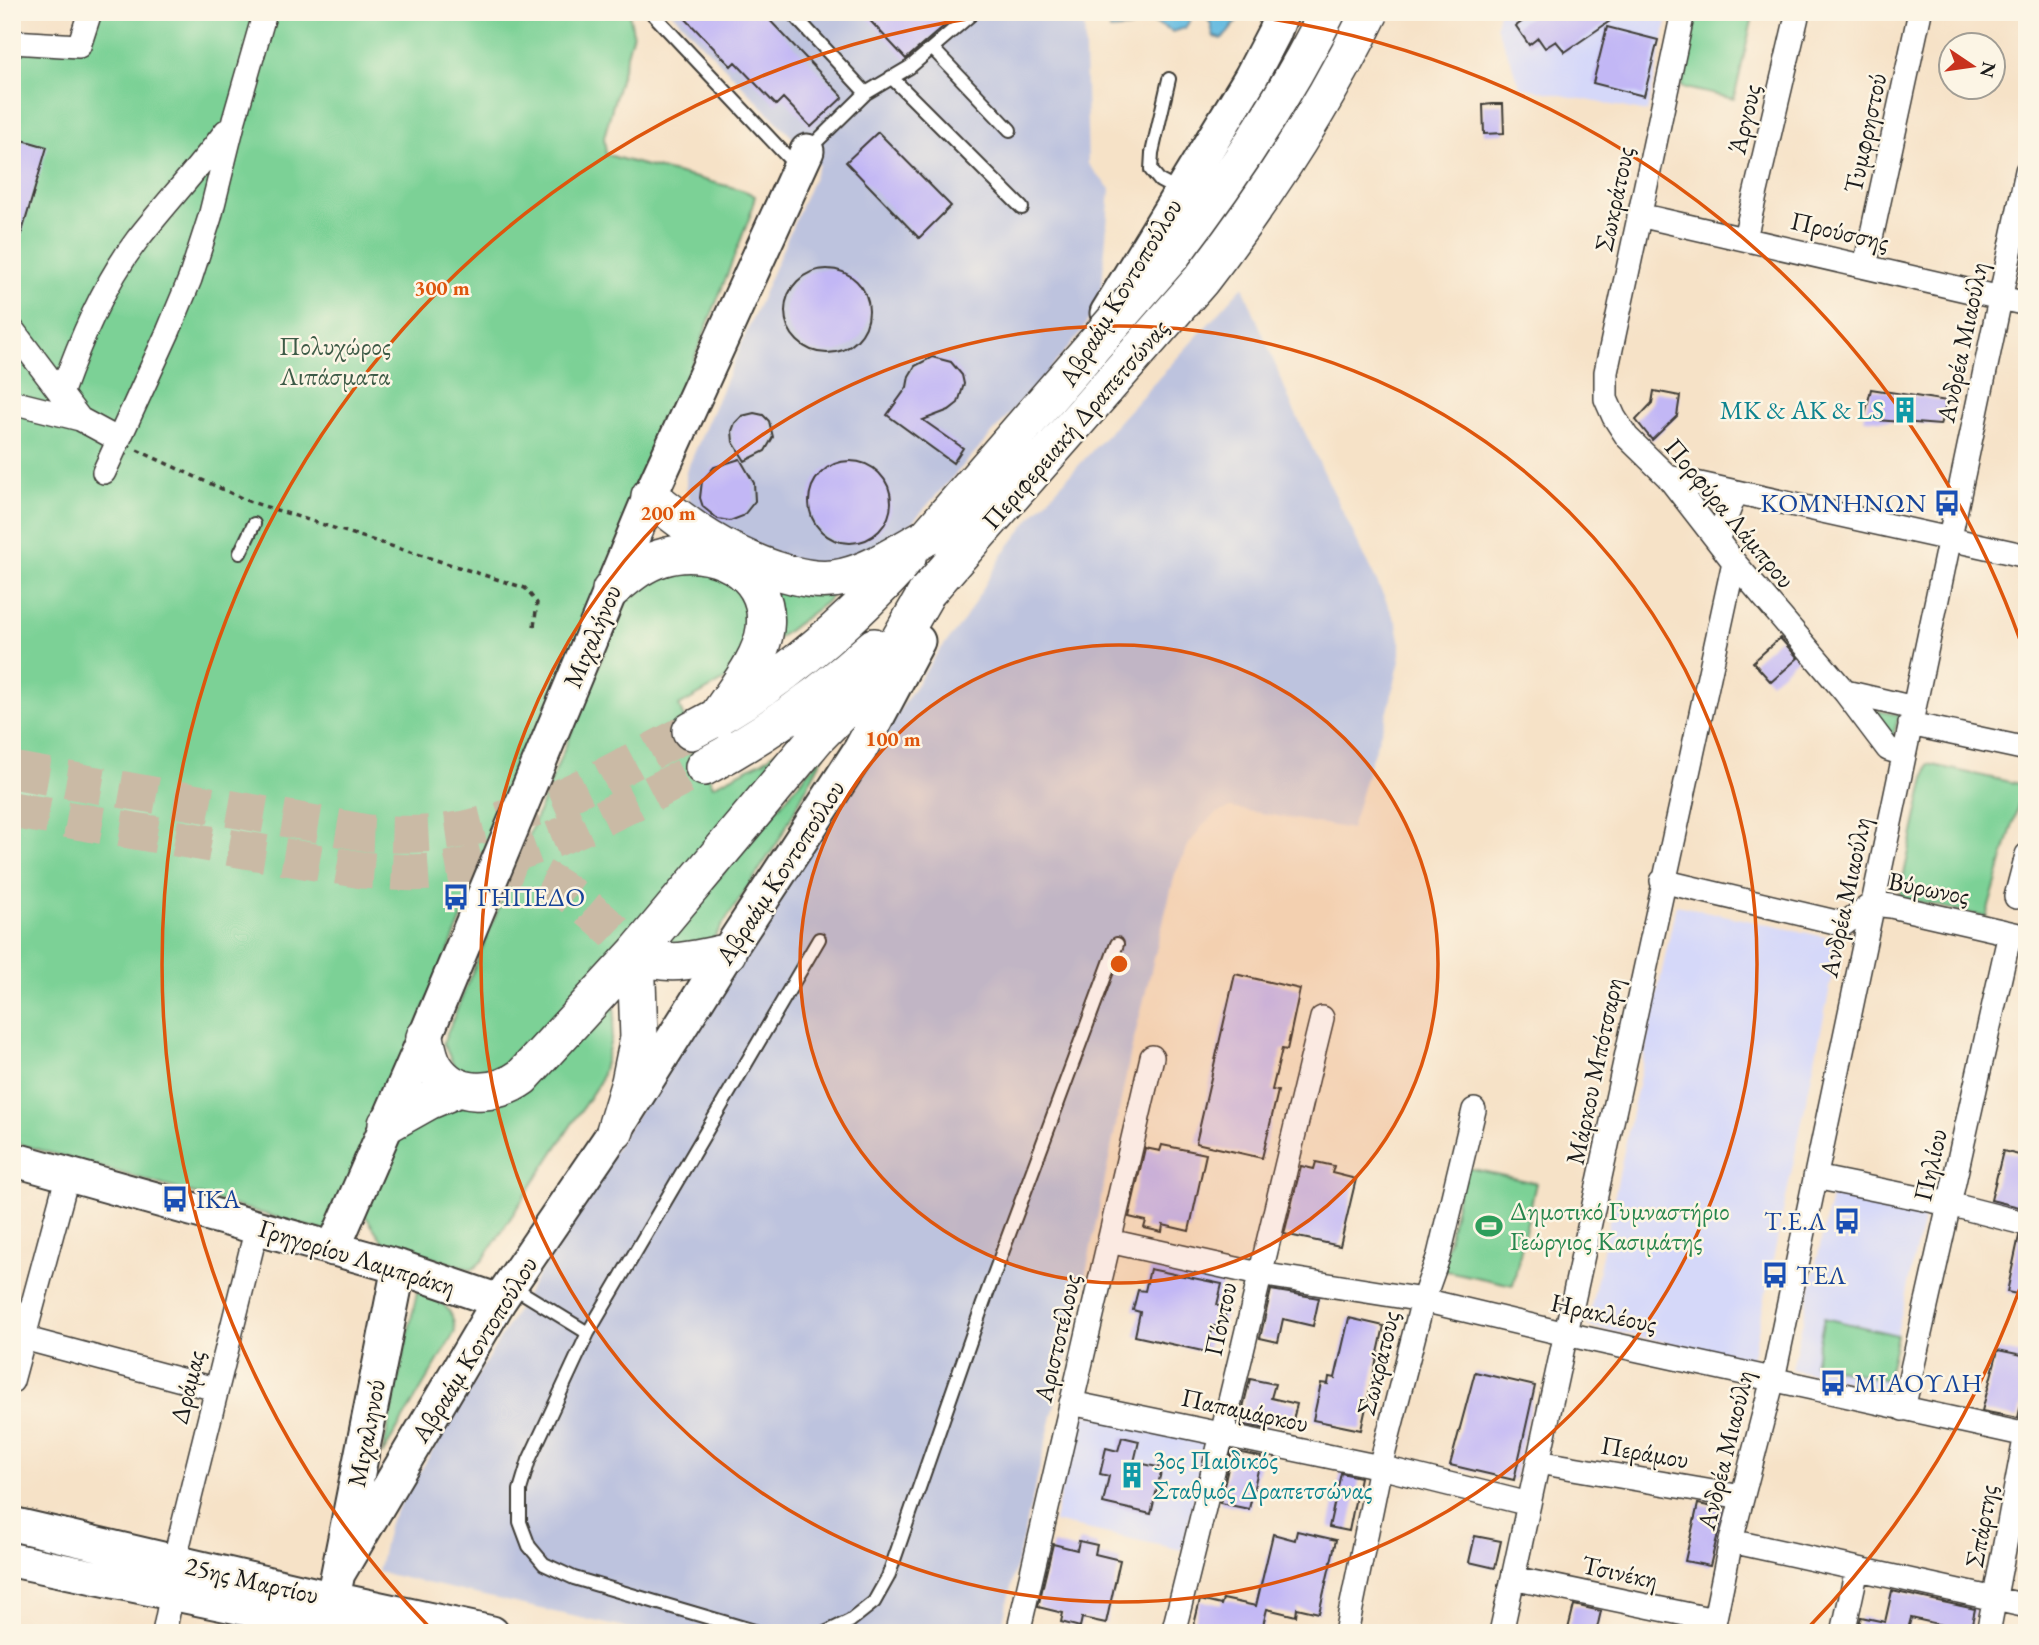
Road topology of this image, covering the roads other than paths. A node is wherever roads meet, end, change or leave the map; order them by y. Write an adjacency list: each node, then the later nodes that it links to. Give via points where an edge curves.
1 (90, 12): 12 (street, via 79,46)
2 (265, 12): 17 (street)
3 (651, 12): 19 (lane)
4 (791, 12): 16 (lane)
5 (974, 12): 13 (lane)
6 (1282, 12): 21 (street, Αβραάμ Κοντοπούλου, via 1256,68)
7 (1328, 12): 39 (main road, Περιφερειακή Δραπετσώνας, bridge, via 1288,87 1200,219)
8 (1370, 12): 49 (main road, Περιφερειακή Δραπετσώνας, bridge, via 1320,107 1201,281 927,592 881,672)
9 (1684, 12): 23 (street, Σωκράτους)
10 (1798, 12): 24 (street, Άργους)
11 (1920, 12): 25 (street, Τυμφρηστού)
12 (12, 42)
13 (933, 49): 14 (lane); 18 (lane)
14 (891, 77): 16 (lane); 22 (lane)
15 (1169, 79): 21 (lane, via 1151,170 1160,181)
16 (866, 93): 19 (lane)
17 (234, 120): 29 (street, via 116,272 77,349); 33 (street, via 190,279)
18 (1010, 130)
19 (803, 160): 37 (street, Μιχαλήνου)
20 (2027, 171): 26 (street, Ανδρέα Μιαούλη)
21 (1181, 192): 61 (street, Αβραάμ Κοντοπούλου, via 996,495 860,750)
22 (1022, 208)
23 (1639, 215): 24 (street, Προύσσης); 30 (street, Σωκράτους, via 1606,372)
24 (1745, 238): 25 (street, Προύσσης)
25 (1865, 266): 26 (street, Προύσσης)
26 (2000, 298): 27 (street, Προύσσης); 40 (street, Ανδρέα Μιαούλη)
27 (2027, 304)
28 (12, 329): 29 (street)
29 (61, 394): 32 (street)
30 (1606, 399): 35 (street, Πορφύρα Λάμπρου, via 1627,437)
31 (12, 402): 32 (street)
32 (80, 419): 33 (street)
33 (117, 439): 34 (street)
34 (104, 472)
35 (1668, 477): 36 (street); 41 (street, Πορφύρα Λάμπρου)
36 (1736, 492): 40 (street); 41 (street)
37 (647, 504): 39 (main road, via 740,558 800,578 842,578); 43 (main road, via 660,538); 46 (street, Μιχαλήνου)
38 (254, 524): 42 (lane)
39 (927, 537): 43 (main road, Περιφερειακή Δραπετσώνας, via 864,605 779,678 703,725 761,648 764,610 756,588 729,561 706,553)
40 (1950, 538): 44 (street); 48 (street, Ανδρέα Μιαούλη)
41 (1717, 540): 45 (street, Πορφύρα Λάμπρου)
42 (240, 553)
43 (676, 554): 46 (main road, via 641,565)
44 (2027, 556)
45 (1734, 562): 47 (street, Πορφύρα Λάμπρου); 54 (street, Μάρκου Μπότσαρη)
46 (611, 590): 63 (street, Μιχαλήνου)
47 (1845, 692): 48 (street); 51 (street, Πορφύρα Λάμπρου, via 1888,749)
48 (1912, 716): 50 (street); 51 (street, Ανδρέα Μιαούλη)
49 (808, 723): 52 (main road, via 755,739); 60 (main road)
50 (2027, 749)
51 (1904, 754): 56 (street, Ανδρέα Μιαούλη)
52 (704, 767)
53 (2027, 855): 55 (street)
54 (1662, 881): 56 (street, Βύρωνος, via 1844,924); 82 (street, Μάρκου Μπότσαρη)
55 (2016, 897)
56 (1872, 904): 57 (street, Βύρωνος); 71 (street, Ανδρέα Μιαούλη)
57 (2018, 935): 72 (street, Πηλίου)
58 (819, 939): 81 (lane)
59 (1117, 944): 109 (lane, via 983,1304 888,1577 874,1602)
60 (636, 953): 61 (main road, via 660,963); 65 (main road, via 522,1077 495,1091); 68 (main road, via 639,1038)
61 (727, 953): 68 (street, Αβραάμ Κοντοπούλου)
62 (1322, 1018): 78 (street, Πόντου)
63 (425, 1037): 65 (main road, via 433,1066); 67 (street, Μιχαλήνου)
64 (1152, 1057): 75 (street, Αριστοτέλους)
65 (459, 1088): 67 (main road)
66 (1474, 1110): 80 (street, Σωκράτους, via 1439,1255)
67 (387, 1124): 76 (street)
68 (615, 1132): 79 (street, Αβραάμ Κοντοπούλου)
69 (12, 1159): 70 (street, Γρηγορίου Λαμπράκη)
70 (68, 1174): 74 (street, Γρηγορίου Λαμπράκη); 83 (street)
71 (1815, 1177): 72 (street); 84 (street, Ανδρέα Μιαούλη)
72 (1950, 1204): 73 (street); 88 (street, Πηλίου)
73 (2027, 1224)
74 (257, 1227): 76 (street, Γρηγορίου Λαμπράκη); 86 (street, Δράμας)
75 (1109, 1241): 78 (street, Ηρακλέους); 87 (street, Αριστοτέλους)
76 (333, 1248): 77 (street, Γρηγορίου Λαμπράκη)
77 (399, 1267): 79 (street, Γρηγορίου Λαμπράκη); 103 (street, Μιχαληνού)
78 (1259, 1274): 80 (street, Ηρακλέους); 90 (street, Πόντου)
79 (505, 1293): 81 (lane); 103 (street, Αβραάμ Κοντοπούλου)
80 (1423, 1300): 82 (street, Ηρακλέους); 92 (street, Σωκράτους)
81 (588, 1334): 108 (lane, via 529,1460 520,1490 520,1522 529,1546 544,1564 574,1578)
82 (1566, 1334): 84 (street, Ηρακλέους); 91 (street, Μάρκου Μπότσαρη)
83 (23, 1338): 85 (street); 86 (street)
84 (1773, 1379): 88 (street, Ηρακλέους); 93 (street, Ανδρέα Μιαούλη)
85 (12, 1381)
86 (215, 1389): 99 (street, Δράμας)
87 (1071, 1403): 90 (street, Παπαμάρκου); 110 (street, Αριστοτέλους)
88 (1903, 1409): 89 (street, Ηρακλέους)
89 (2026, 1433): 101 (street, Σπάρτης)
90 (1224, 1434): 92 (street, Παπαμάρκου); 111 (street, Πόντου)
91 (1538, 1462): 93 (street, Περάμου); 94 (street, Μάρκου Μπότσαρη)
92 (1380, 1467): 94 (street, Παπαμάρκου); 112 (street, Σωκράτους)
93 (1742, 1497): 96 (street, Ανδρέα Μιαούλη)
94 (1530, 1504): 100 (street, Μάρκου Μπότσαρη)
95 (12, 1524): 99 (street, 25ης Μαρτίου)
96 (1731, 1541): 98 (street); 104 (street, Ανδρέα Μιαούλη)
97 (12, 1560): 99 (street, 25ης Μαρτίου)
98 (1857, 1569): 101 (street); 114 (street)
99 (173, 1577): 103 (street, 25ης Μαρτίου); 105 (street, Δράμας)
100 (1513, 1578): 104 (street, Τσινέκη); 113 (street, Μάρκου Μπότσαρη)
101 (1996, 1600): 102 (street); 115 (street, Σπάρτης)
102 (2027, 1606)
103 (332, 1607): 106 (street, 25ης Μαρτίου); 107 (street, 25ης Μαρτίου)
104 (1713, 1627)
105 (164, 1633)
106 (363, 1633)
107 (492, 1633)
108 (761, 1633)
109 (825, 1633)
110 (1018, 1633)
111 (1173, 1633)
112 (1346, 1633)
113 (1502, 1633)
114 (1843, 1633)
115 (1988, 1633)

